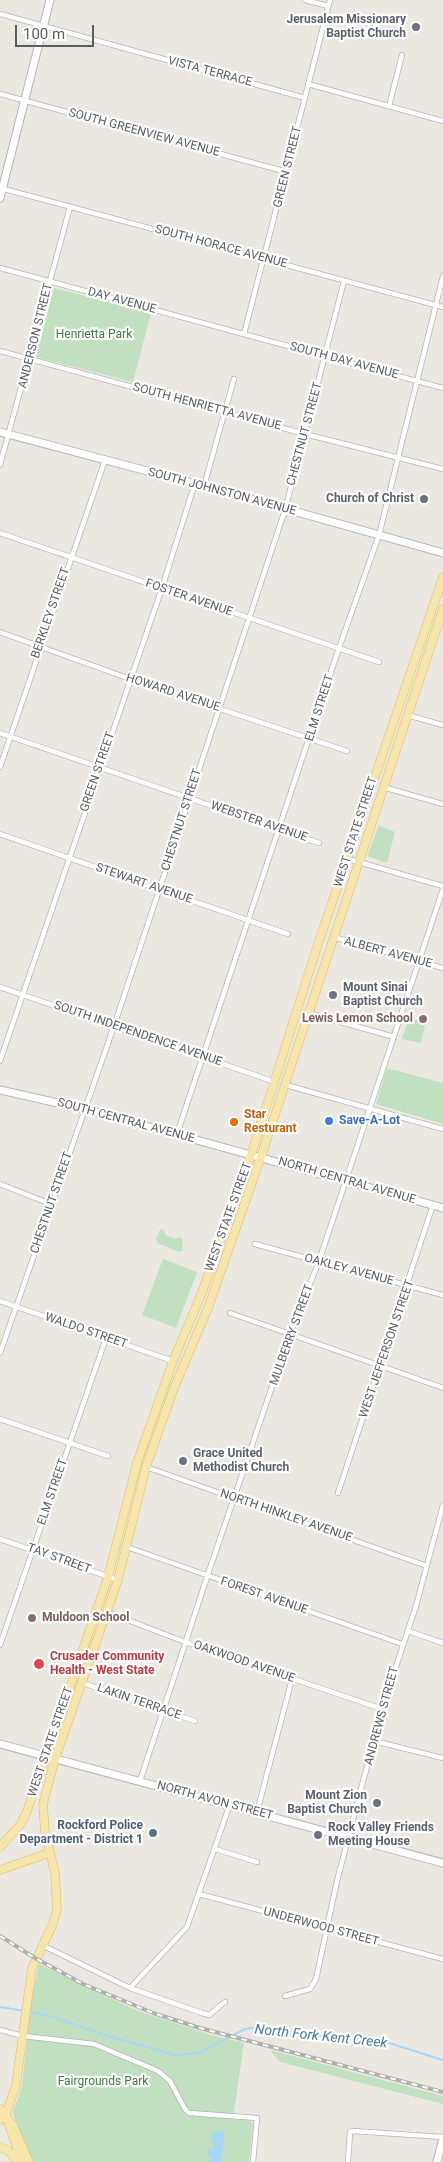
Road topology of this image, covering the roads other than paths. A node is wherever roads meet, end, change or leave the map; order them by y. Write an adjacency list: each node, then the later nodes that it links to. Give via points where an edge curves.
1 (50, 0): 6 (street)
2 (305, 0): 4 (street)
3 (330, 0): 4 (street, GREEN STREET)
4 (328, 6): 8 (street, GREEN STREET)
5 (0, 14): 6 (street, VISTA TERRACE)
6 (44, 26): 10 (street, VISTA TERRACE); 11 (street)
7 (402, 55): 12 (street)
8 (308, 84): 10 (street, GREEN STREET); 12 (street)
9 (0, 94): 11 (street, SOUTH GREENVIEW AVENUE)
10 (305, 98): 14 (street, GREEN STREET)
11 (25, 101): 14 (street, SOUTH GREENVIEW AVENUE); 15 (street)
12 (389, 106): 13 (street)
13 (443, 121)
14 (287, 172): 18 (street, GREEN STREET)
15 (1, 188): 16 (street); 17 (street, SOUTH HORACE AVENUE)
16 (0, 198)
17 (70, 207): 18 (street, SOUTH HORACE AVENUE); 22 (street, ANDERSON STREET)
18 (264, 258): 21 (street, SOUTH HORACE AVENUE); 25 (street, GREEN STREET)
19 (0, 268): 22 (street, DAY AVENUE)
20 (443, 276): 23 (street, ELM STREET)
21 (344, 281): 23 (street, SOUTH HORACE AVENUE); 27 (street, CHESTNUT STREET)
22 (50, 282): 25 (street, DAY AVENUE); 28 (street, ANDERSON STREET)
23 (435, 305): 24 (street, SOUTH HORACE AVENUE); 30 (street, ELM STREET)
24 (443, 307)
25 (244, 334): 27 (street, SOUTH DAY AVENUE)
26 (0, 350): 28 (street, SOUTH HENRIETTA AVENUE)
27 (326, 356): 30 (street, SOUTH DAY AVENUE); 34 (street, CHESTNUT STREET)
28 (31, 359): 32 (street, SOUTH HENRIETTA AVENUE); 35 (street, ANDERSON STREET)
29 (234, 380): 32 (street)
30 (417, 381): 31 (street, SOUTH DAY AVENUE); 36 (street, ELM STREET)
31 (443, 388)
32 (225, 412): 34 (street, SOUTH HENRIETTA AVENUE); 41 (street)
33 (0, 432): 35 (street, SOUTH JOHNSTON AVENUE)
34 (305, 434): 36 (street, SOUTH HENRIETTA AVENUE); 42 (street, CHESTNUT STREET)
35 (10, 435): 37 (street, SOUTH JOHNSTON AVENUE); 38 (street, ANDERSON STREET)
36 (398, 458): 39 (street, SOUTH HENRIETTA AVENUE); 44 (street, ELM STREET)
37 (105, 460): 40 (street, SOUTH JOHNSTON AVENUE); 46 (street, BERKLEY STREET)
38 (0, 465)
39 (443, 469)
40 (195, 483): 41 (street, SOUTH JOHNSTON AVENUE); 48 (street, GREEN STREET)
41 (204, 486): 42 (street, SOUTH JOHNSTON AVENUE)
42 (285, 510): 44 (street, SOUTH JOHNSTON AVENUE); 50 (street, CHESTNUT STREET)
43 (0, 533): 46 (street, FOSTER AVENUE)
44 (379, 535): 45 (street, SOUTH JOHNSTON AVENUE); 53 (street, ELM STREET)
45 (443, 553)
46 (71, 556): 48 (street, FOSTER AVENUE); 52 (street, BERKLEY STREET)
47 (443, 577): 72 (main road, WEST STATE STREET)
48 (162, 588): 50 (street, FOSTER AVENUE); 55 (street, GREEN STREET)
49 (443, 609): 57 (main road, WEST STATE STREET)
50 (249, 619): 53 (street, FOSTER AVENUE); 56 (street, CHESTNUT STREET)
51 (0, 632): 52 (street, HOWARD AVENUE)
52 (40, 645): 55 (street, HOWARD AVENUE); 60 (street, BERKLEY STREET)
53 (339, 648): 54 (street, FOSTER AVENUE); 61 (street, ELM STREET)
54 (379, 662)
55 (130, 679): 56 (street, HOWARD AVENUE); 64 (street, GREEN STREET)
56 (218, 708): 61 (street, HOWARD AVENUE); 66 (street, CHESTNUT STREET)
57 (407, 715): 58 (street); 65 (main road, WEST STATE STREET)
58 (443, 725)
59 (0, 733): 60 (street, WEBSTER AVENUE)
60 (10, 736): 63 (street, BERKLEY STREET); 64 (street, WEBSTER AVENUE)
61 (310, 738): 62 (street, HOWARD AVENUE); 68 (street, ELM STREET)
62 (347, 751)
63 (0, 767)
64 (99, 768): 66 (street, WEBSTER AVENUE); 71 (street, GREEN STREET)
65 (383, 787): 67 (street); 73 (main road, WEST STATE STREET)
66 (189, 798): 68 (street, WEBSTER AVENUE); 75 (street, CHESTNUT STREET)
67 (443, 804)
68 (279, 830): 70 (street, WEBSTER AVENUE); 76 (street, ELM STREET)
69 (0, 834): 71 (street, STEWART AVENUE)
70 (319, 843)
71 (68, 859): 75 (street, STEWART AVENUE); 82 (street, GREEN STREET)
72 (348, 859): 73 (street); 88 (main road, WEST STATE STREET)
73 (358, 862): 74 (street); 78 (main road, WEST STATE STREET)
74 (443, 888): 79 (street, MULBERRY STREET)
75 (159, 889): 76 (street, STEWART AVENUE); 84 (street, CHESTNUT STREET)
76 (248, 920): 77 (street, STEWART AVENUE); 86 (street, ELM STREET)
77 (288, 934)
78 (333, 938): 79 (street, ALBERT AVENUE); 83 (main road, WEST STATE STREET)
79 (418, 961): 80 (street, ALBERT AVENUE); 85 (street, MULBERRY STREET)
80 (443, 968)
81 (0, 987): 82 (street, SOUTH INDEPENDENCE AVENUE)
82 (22, 994): 84 (street, SOUTH INDEPENDENCE AVENUE); 87 (street, GREEN STREET)
83 (307, 1012): 85 (street); 89 (main road, WEST STATE STREET)
84 (114, 1026): 86 (street, SOUTH INDEPENDENCE AVENUE); 92 (street, CHESTNUT STREET)
85 (394, 1037): 91 (street, MULBERRY STREET)
86 (204, 1057): 88 (street, SOUTH INDEPENDENCE AVENUE); 94 (street, ELM STREET)
87 (0, 1061)
88 (275, 1082): 95 (main road, WEST STATE STREET)
89 (286, 1085): 91 (street); 96 (main road, WEST STATE STREET)
90 (0, 1090): 92 (street, SOUTH CENTRAL AVENUE)
91 (370, 1108): 93 (street); 97 (street, MULBERRY STREET)
92 (84, 1109): 94 (street, SOUTH CENTRAL AVENUE); 99 (street, CHESTNUT STREET)
93 (443, 1129)
94 (177, 1134): 95 (street, SOUTH CENTRAL AVENUE)
95 (251, 1155): 96 (street, NORTH CENTRAL AVENUE); 112 (main road, WEST STATE STREET, via 191,1322)
96 (261, 1157): 97 (street, NORTH CENTRAL AVENUE); 118 (main road, WEST STATE STREET, via 208,1308 174,1388)
97 (345, 1181): 100 (street, NORTH CENTRAL AVENUE); 103 (street, MULBERRY STREET)
98 (0, 1184): 99 (street)
99 (51, 1204): 107 (street, CHESTNUT STREET)
100 (433, 1205): 101 (street, NORTH CENTRAL AVENUE); 104 (street, WEST JEFFERSON STREET)
101 (443, 1208)
102 (255, 1244): 103 (street, OAKLEY AVENUE)
103 (318, 1262): 104 (street, OAKLEY AVENUE); 109 (street, MULBERRY STREET)
104 (408, 1286): 105 (street, OAKLEY AVENUE); 113 (street, WEST JEFFERSON STREET)
105 (443, 1296)
106 (0, 1301): 107 (street, WALDO STREET)
107 (16, 1307): 110 (street, WALDO STREET); 111 (street, CHESTNUT STREET)
108 (230, 1313): 109 (street)
109 (290, 1334): 113 (street); 120 (street, MULBERRY STREET)
110 (106, 1338): 112 (street, WALDO STREET); 116 (street, ELM STREET)
111 (0, 1353)
112 (173, 1361): 129 (main road, WEST STATE STREET, via 136,1463)
113 (381, 1366): 114 (street); 119 (street, WEST JEFFERSON STREET)
114 (443, 1388)
115 (0, 1419): 116 (street)
116 (70, 1443): 117 (street); 126 (street, ELM STREET)
117 (108, 1456)
118 (146, 1467): 120 (street, NORTH HINKLEY AVENUE); 125 (main road, WEST STATE STREET)
119 (338, 1493)
120 (235, 1499): 127 (street, NORTH HINKLEY AVENUE); 128 (street, MULBERRY STREET)
121 (443, 1505): 122 (street, ANDREWS STREET)
122 (437, 1532): 123 (street); 127 (street, ANDREWS STREET)
123 (443, 1534)
124 (0, 1539): 126 (street, TAY STREET)
125 (127, 1547): 128 (street, FOREST AVENUE); 130 (main road, WEST STATE STREET)
126 (33, 1550): 129 (street, TAY STREET); 133 (street, ELM STREET)
127 (427, 1566): 132 (street, ANDREWS STREET)
128 (207, 1576): 134 (street, MULBERRY STREET); 136 (street, FOREST AVENUE)
129 (108, 1577): 130 (street, TAY STREET); 144 (main road, WEST STATE STREET)
130 (118, 1580): 131 (main road, WEST STATE STREET)
131 (106, 1612): 134 (street, OAKWOOD AVENUE); 138 (main road, WEST STATE STREET)
132 (408, 1631): 135 (street); 136 (street, ANDREWS STREET)
133 (1, 1641)
134 (185, 1642): 137 (street, OAKWOOD AVENUE); 139 (street, MULBERRY STREET)
135 (443, 1643)
136 (402, 1644): 140 (street, ANDREWS STREET)
137 (292, 1679): 140 (street, OAKWOOD AVENUE); 149 (street)
138 (83, 1683): 139 (street, LAKIN TERRACE); 146 (main road, WEST STATE STREET)
139 (162, 1709): 141 (street, LAKIN TERRACE); 147 (street, MULBERRY STREET)
140 (382, 1709): 142 (street, ANDREWS STREET)
141 (195, 1721)
142 (374, 1741): 145 (street); 150 (street, ANDREWS STREET)
143 (0, 1744): 144 (street, NORTH AVON STREET)
144 (45, 1756): 146 (street, NORTH AVON STREET); 151 (main road, WEST STATE STREET, via 26,1814)
145 (443, 1758)
146 (55, 1759): 147 (street, NORTH AVON STREET); 153 (main road, WEST STATE STREET, via 43,1804)
147 (140, 1781): 148 (street, NORTH AVON STREET)
148 (230, 1804): 149 (street, NORTH AVON STREET); 152 (street)
149 (257, 1812): 150 (street, NORTH AVON STREET)
150 (350, 1838): 155 (street, NORTH AVON STREET); 158 (street, ANDREWS STREET)
151 (0, 1847)
152 (214, 1849): 154 (street); 157 (street)
153 (49, 1853): 156 (main road); 159 (main road, WEST STATE STREET, via 56,1873 57,1910)
154 (257, 1862)
155 (443, 1863)
156 (0, 1870)
157 (199, 1894): 158 (street, UNDERWOOD STREET); 161 (street, via 187,1927)
158 (326, 1928): 160 (street, UNDERWOOD STREET); 162 (street, ANDREWS STREET, via 313,1986 310,1990)
159 (42, 1946): 161 (street); 165 (main road, WEST STATE STREET, via 35,1958)
160 (443, 1959)
161 (130, 1988): 163 (street, via 209,2015)
162 (285, 1996)
163 (225, 2002)
164 (0, 2030): 165 (street)
165 (23, 2036): 166 (main road, via 16,2085); 172 (street, via 94,2044 151,2066 170,2081 185,2109 194,2114 256,2118)
166 (2, 2114): 170 (main road); 171 (main road, via 13,2125)
167 (443, 2137): 173 (street, via 350,2132); 174 (street)
168 (0, 2147): 169 (main road)
169 (17, 2162)
170 (22, 2162)
171 (28, 2162)
172 (253, 2162)
173 (348, 2162)
174 (437, 2162)

